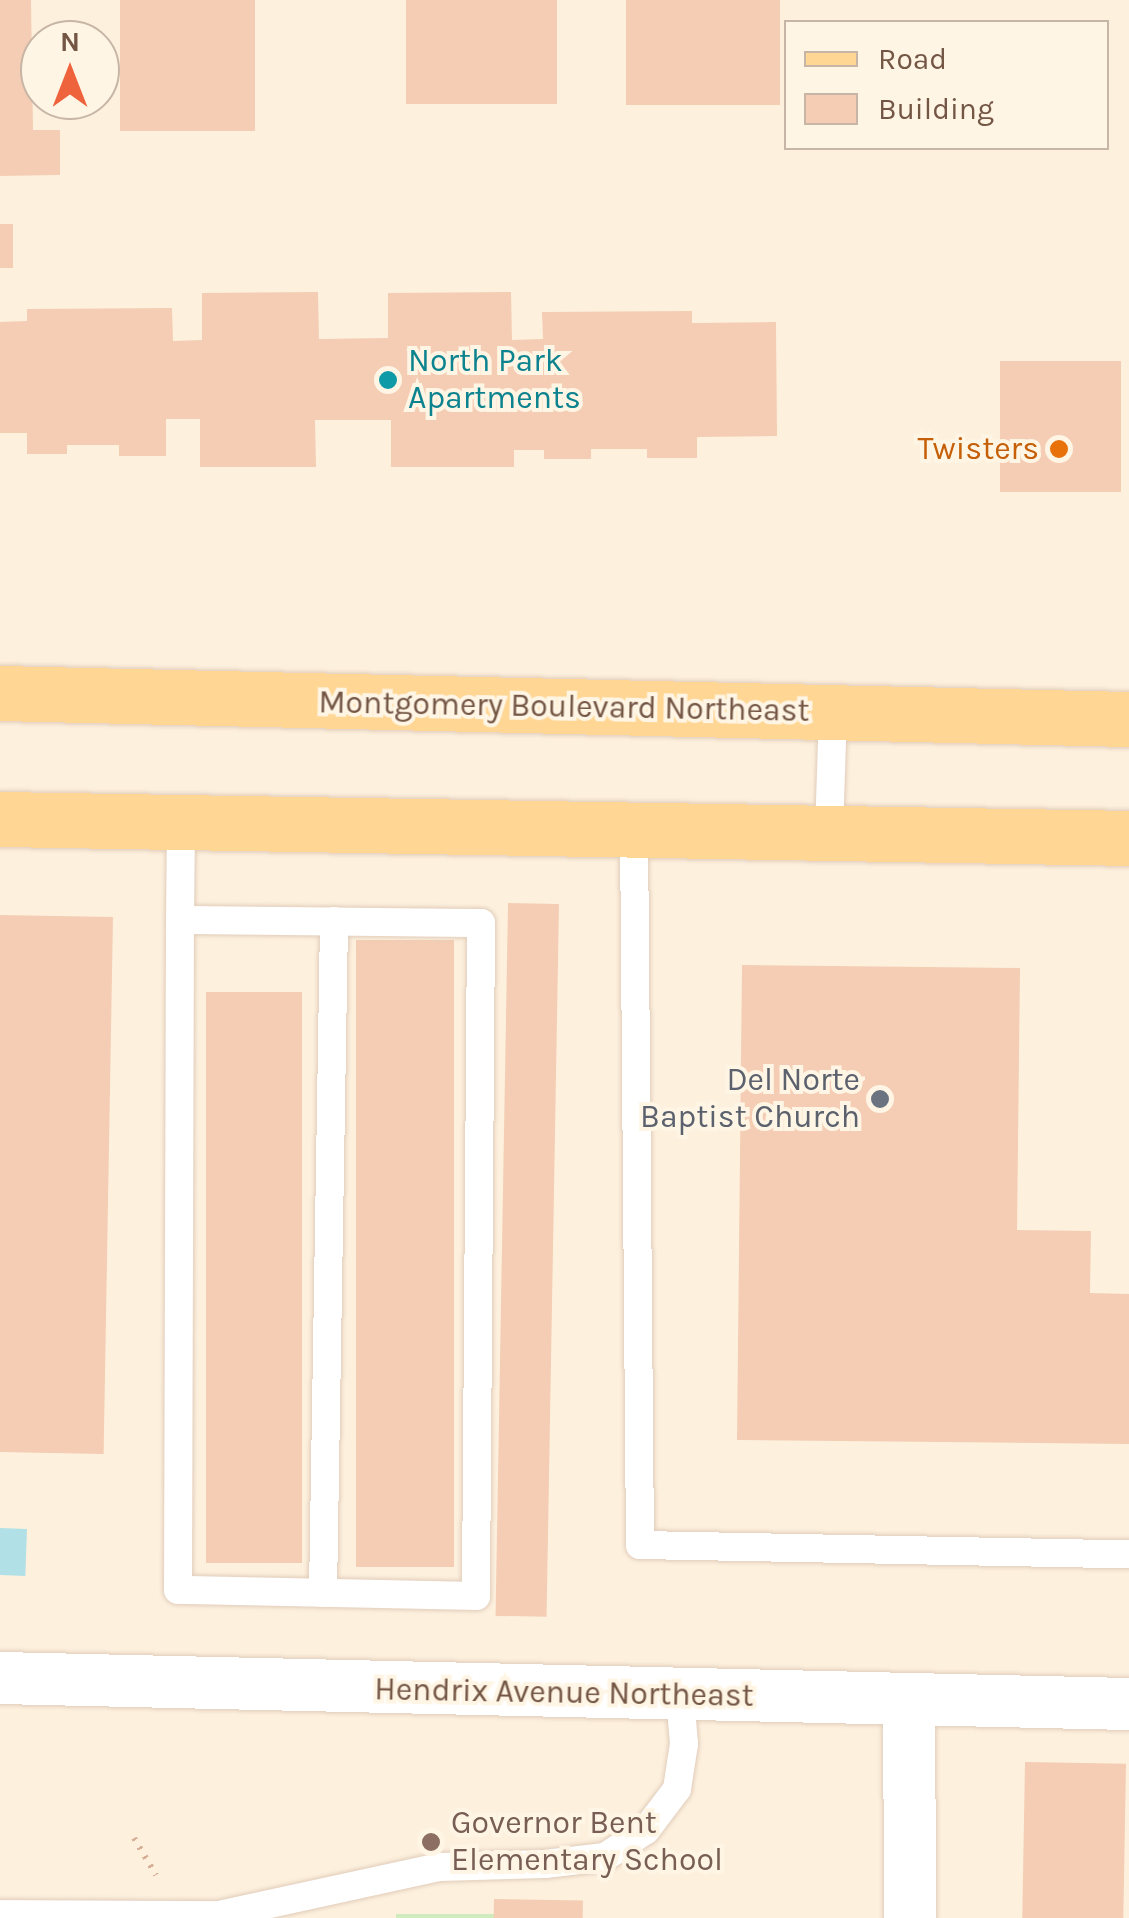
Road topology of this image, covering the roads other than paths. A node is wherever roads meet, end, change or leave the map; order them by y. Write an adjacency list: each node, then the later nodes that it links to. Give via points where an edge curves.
1 (0, 693): 2 (main road, Montgomery Boulevard Northeast)
2 (833, 714): 3 (main road, Montgomery Boulevard Northeast); 7 (lane)
3 (1129, 720)
4 (0, 819): 5 (main road)
5 (181, 822): 6 (main road); 9 (lane)
6 (634, 830): 7 (main road); 11 (lane, via 640,1545)
7 (830, 832): 8 (main road)
8 (1129, 838)
9 (180, 920): 10 (lane); 12 (lane, via 178,1590)
10 (334, 921): 12 (lane); 12 (lane, via 482,923 476,1596)
11 (1129, 1554)
12 (324, 1593)
13 (0, 1678): 14 (street, Hendrix Avenue Northeast)
14 (680, 1696): 15 (street, Hendrix Avenue Northeast); 17 (lane, via 684,1744 677,1789 646,1830 605,1857 440,1866 219,1914)
15 (909, 1702): 16 (street, Hendrix Avenue Northeast); 18 (street)
16 (1129, 1704)
17 (0, 1914)
18 (910, 1918)

